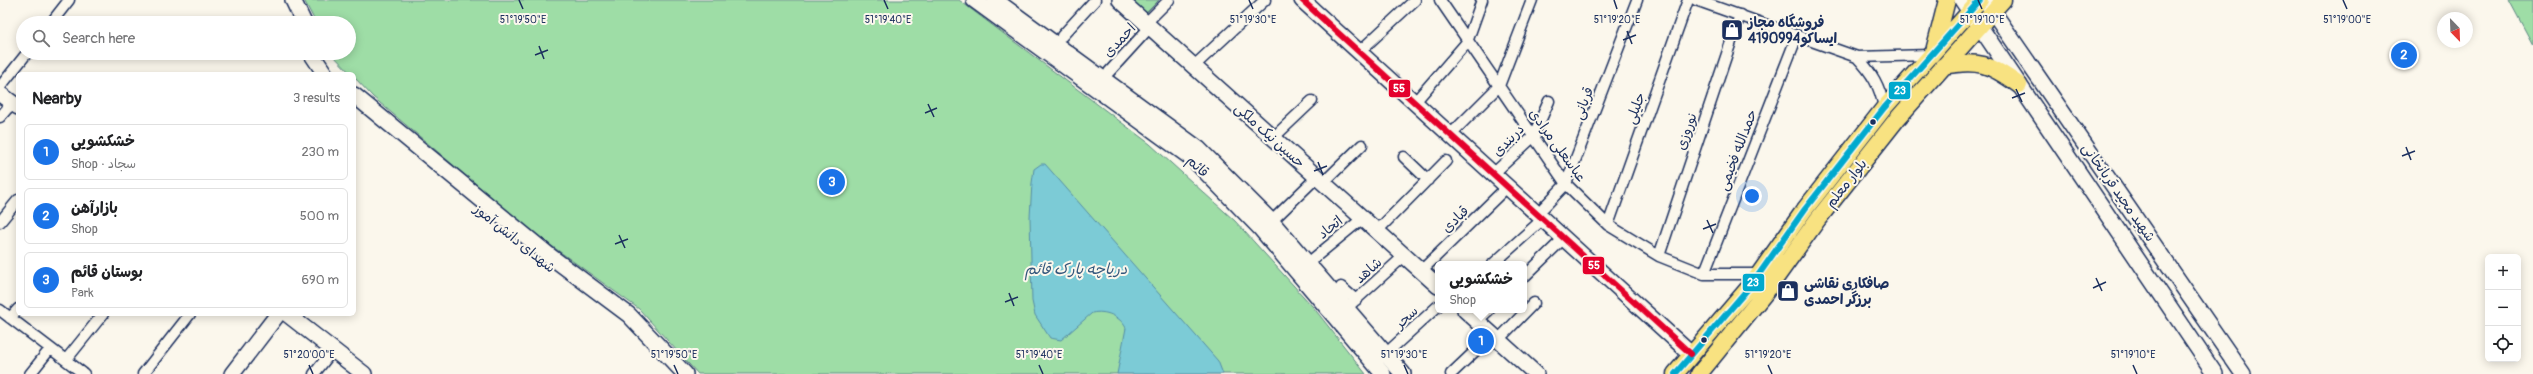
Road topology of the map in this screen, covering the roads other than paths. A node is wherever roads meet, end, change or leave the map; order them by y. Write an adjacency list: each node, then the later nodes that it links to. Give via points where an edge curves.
1 (69, 0): 22 (street)
2 (283, 0): 23 (main road)
3 (293, 0): 24 (main road)
4 (974, 0): 115 (main road, قائم, via 1194,160 1260,228)
5 (995, 0): 116 (main road, قائم, via 1199,149 1271,221)
6 (1095, 0): 28 (street)
7 (1120, 0): 26 (main road, حسین نیک ملکی)
8 (1168, 0): 26 (street, احمدی)
9 (1265, 0): 37 (street)
10 (1302, 0): 31 (main road)
11 (1416, 0): 31 (street)
12 (1440, 0): 30 (street, عباسعلی مرادی)
13 (1482, 0): 30 (street)
14 (1532, 0): 43 (street)
15 (1637, 0): 62 (street, قربانی)
16 (1688, 0): 69 (street, جلیلی)
17 (1696, 0): 25 (street)
18 (1947, 0): 32 (main road)
19 (2003, 0): 21 (main road, بلوار معلم)
20 (1971, 4): 27 (main road, شهید مجید قربانخانی); 32 (main road, بلوار معلم)
21 (1988, 6): 27 (main road, بلوار معلم); 72 (main road, شهید مجید قربانخانی)
22 (56, 16)
23 (291, 16)
24 (301, 16)
25 (1740, 16): 29 (street); 75 (street, نوروزی)
26 (1148, 25): 37 (main road, حسین نیک ملکی); 41 (street, احمدی)
27 (1979, 26): 38 (main road, بلوار معلم); 42 (main road, شهید مجید قربانخانی)
28 (1062, 36)
29 (1797, 36): 33 (street); 82 (street, حمدالله فخیمی)
30 (1467, 42): 43 (street, عباسعلی مرادی); 49 (street)
31 (1359, 52): 49 (main road)
32 (1932, 53): 33 (street); 50 (main road, بلوار معلم)
33 (1857, 57): 50 (street, via 1874,75)
34 (21, 60): 44 (street)
35 (316, 60): 39 (main road)
36 (326, 60): 40 (main road)
37 (1194, 66): 55 (main road, حسین نیک ملکی)
38 (1943, 66): 42 (main road, via 1962,62 1988,65); 120 (main road, بلوار معلم, via 1892,125 1818,219 1765,294)
39 (324, 72)
40 (334, 72)
41 (1109, 72)
42 (2019, 85): 73 (main road, شهید مجید قربانخانی)
43 (1499, 86): 53 (street); 54 (street, عباسعلی مرادی)
44 (0, 87)
45 (356, 97): 114 (main road, via 544,251 630,315)
46 (10, 101): 52 (street)
47 (1312, 101): 55 (street)
48 (1549, 101): 54 (street, دربندی)
49 (1415, 102): 53 (main road)
50 (1884, 108): 83 (main road, بلوار معلم)
51 (356, 109): 113 (main road, شهدای دانش آموز, via 544,262 627,325)
52 (0, 117)
53 (1450, 135): 59 (main road)
54 (1533, 137): 59 (street, دربندی); 62 (street, عباسعلی مرادی)
55 (1273, 138): 60 (main road, حسین نیک ملکی)
56 (1362, 145): 60 (street)
57 (1404, 157): 61 (street)
58 (1446, 161): 61 (street)
59 (1493, 174): 63 (main road)
60 (1320, 180): 66 (street); 67 (main road, حسین نیک ملکی)
61 (1428, 180): 70 (street)
62 (1566, 184): 65 (street, قربانی); 69 (street, عباسعلی مرادی)
63 (1507, 187): 65 (main road); 80 (street, قبادی)
64 (16, 202): 68 (street)
65 (1543, 213): 71 (main road); 78 (street, قربانی)
66 (1276, 217)
67 (1363, 218): 70 (main road, حسین نیک ملکی); 77 (street, اتحاد)
68 (0, 222)
69 (1608, 225): 75 (street, عباسعلی مرادی)
70 (1377, 231): 74 (main road, حسین نیک ملکی)
71 (1564, 238): 81 (street); 105 (main road)
72 (2150, 238): 73 (main road, via 2146,246 2138,252); 76 (main road, شهید مجید قربانخانی)
73 (2131, 251): 79 (main road, شهید مجید قربانخانی)
74 (1404, 256): 80 (main road, حسین نیک ملکی); 86 (street, شاهد, via 1353,302)
75 (1658, 256): 82 (street, عباسعلی مرادی)
76 (2163, 256): 79 (main road); 84 (main road, شهید مجید قربانخانی)
77 (1314, 258)
78 (1496, 261)
79 (2144, 270): 87 (main road, شهید مجید قربانخانی)
80 (1421, 271): 85 (main road, حسین نیک ملکی)
81 (1527, 274)
82 (1704, 274): 83 (street, عباسعلی مرادی)
83 (1758, 274): 105 (main road, بلوار معلم)
84 (2176, 274): 87 (main road, via 2165,273 2158,278); 122 (main road, شهید مجید قربانخانی)
85 (1435, 283)
86 (1341, 287)
87 (2155, 287): 121 (main road, شهید مجید قربانخانی)
88 (1534, 304): 91 (street)
89 (1435, 309): 103 (street, سحر)
90 (16, 310): 95 (street)
91 (1527, 310)
92 (1468, 313): 100 (main road)
93 (1486, 313): 100 (street)
94 (1523, 313): 101 (street)
95 (4, 316): 102 (street)
96 (101, 316): 106 (street)
97 (188, 316): 109 (street)
98 (276, 316): 110 (main road)
99 (290, 316): 104 (main road)
100 (1477, 321): 101 (main road)
101 (1495, 337): 117 (street); 118 (main road)
102 (50, 348): 106 (street); 107 (street)
103 (1392, 348)
104 (333, 350): 111 (street); 112 (main road)
105 (1691, 354): 119 (main road, بلوار معلم)
106 (66, 360): 108 (street)
107 (30, 374)
108 (84, 374)
109 (143, 374)
110 (232, 374)
111 (314, 374)
112 (364, 374)
113 (672, 374)
114 (684, 374)
115 (1383, 374)
116 (1403, 374)
117 (1451, 374)
118 (1536, 374)
119 (1675, 374)
120 (1699, 374)
121 (2215, 374)
122 (2243, 374)

